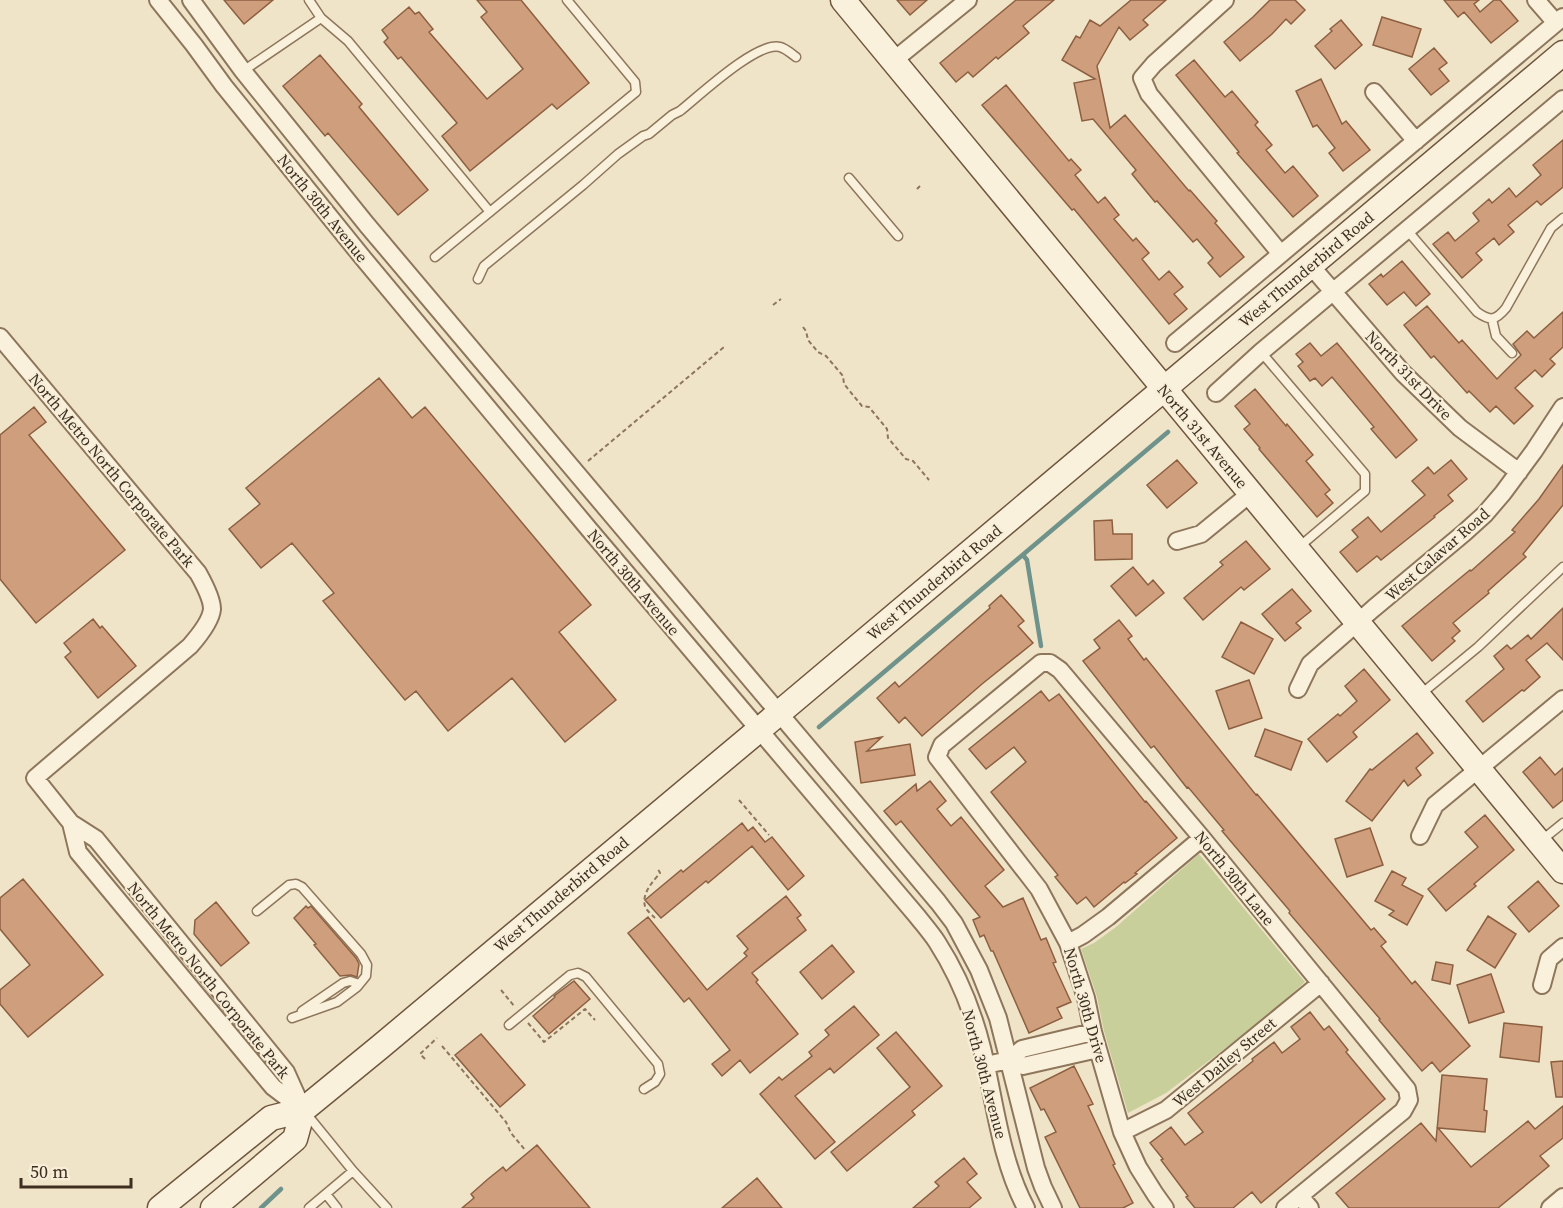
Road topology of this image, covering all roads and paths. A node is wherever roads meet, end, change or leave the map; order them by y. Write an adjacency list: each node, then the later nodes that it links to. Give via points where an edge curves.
1 (158, 0): 53 (street, North 30th Avenue, via 363,258)
2 (191, 0): 14 (street, North 30th Avenue)
3 (309, 0): 9 (lane)
4 (567, 0): 19 (lane, via 635,82 636,92)
5 (843, 0): 13 (main road, North 31st Avenue)
6 (968, 0): 13 (street)
7 (1225, 0): 23 (street, via 1142,78 1149,94)
8 (1536, 0): 10 (street)
9 (321, 18): 14 (lane); 19 (lane, via 348,41)
10 (1559, 20): 17 (street, West Thunderbird Road)
11 (1563, 53): 25 (main road, West Thunderbird Road)
12 (796, 57): 26 (lane, via 781,47 768,47 747,57 680,111 618,153 484,266)
13 (893, 61): 37 (main road, North 31st Avenue)
14 (243, 71): 52 (street, North 30th Avenue, via 367,225)
15 (1374, 92): 17 (street)
16 (1563, 99): 21 (street)
17 (1416, 141): 23 (street, West Thunderbird Road)
18 (849, 178): 22 (lane)
19 (490, 212): 24 (lane)
20 (1563, 218): 30 (lane, via 1551,228 1506,308)
21 (1407, 230): 27 (street); 30 (lane, via 1478,312)
22 (898, 236)
23 (1281, 254): 33 (street, West Thunderbird Road)
24 (435, 257)
25 (1311, 266): 27 (street, North 31st Drive); 37 (main road, West Thunderbird Road)
26 (478, 279)
27 (1333, 292): 35 (street); 41 (street, North 31st Drive, via 1403,373 1460,428)
28 (781, 299): 29 (path)
29 (773, 305)
30 (1492, 319): 36 (lane, via 1496,336)
31 (803, 327): 42 (path, via 808,340 843,376 844,384 862,406 869,407 887,429 888,438)
32 (0, 337): 83 (street, North Metro North Corporate Park, via 198,573 212,609 189,646 35,778 71,823 96,839 286,1072)
33 (1175, 343)
34 (724, 347): 40 (path)
35 (1262, 352): 38 (street); 45 (lane, via 1365,474 1365,491)
36 (1512, 353)
37 (1163, 389): 43 (main road, North 31st Avenue); 52 (main road, West Thunderbird Road)
38 (1216, 393)
39 (1563, 407): 41 (street, West Calavar Road)
40 (587, 462)
41 (1519, 472): 47 (street, West Calavar Road, via 1464,533)
42 (929, 480)
43 (1251, 493): 44 (street, via 1201,534); 45 (main road, North 31st Avenue)
44 (1177, 541)
45 (1296, 549): 47 (main road, North 31st Avenue)
46 (1563, 567): 50 (lane, via 1478,647)
47 (1357, 623): 49 (street, West Calavar Road, via 1310,664); 50 (main road, North 31st Avenue)
48 (1050, 663): 59 (street, North 30th Lane); 65 (street, North 30th Drive, via 1041,663 942,745 938,757 1039,889)
49 (1298, 689)
50 (1418, 696): 54 (main road, North 31st Avenue)
51 (1563, 699): 54 (street)
52 (779, 713): 53 (main road, West Thunderbird Road); 80 (street, North 30th Avenue, via 954,923 990,994)
53 (760, 729): 81 (street, North 30th Avenue, via 937,942 974,1023); 83 (main road, West Thunderbird Road)
54 (1478, 769): 58 (street, via 1435,805); 60 (main road, North 31st Avenue)
55 (740, 800): 57 (path)
56 (1563, 823): 60 (lane)
57 (769, 835)
58 (1420, 836)
59 (1202, 838): 65 (street, via 1108,917); 67 (street, North 30th Lane)
60 (1539, 843): 62 (main road, North 31st Avenue)
61 (658, 869): 64 (path, via 660,873 644,902)
62 (1563, 871)
63 (257, 911): 71 (lane, via 289,885 296,884 367,965 366,976 337,1002)
64 (655, 918)
65 (1068, 943): 75 (street, North 30th Drive)
66 (1563, 947): 68 (street, via 1549,959)
67 (1321, 983): 84 (street, West Dailey Street, via 1166,1110); 90 (street, North 30th Lane, via 1407,1089 1409,1100 1403,1111)
68 (1542, 985)
69 (501, 990): 70 (path)
70 (518, 1010)
71 (292, 1018)
72 (524, 1018): 73 (path, via 544,1042 585,1009)
73 (595, 1020)
74 (509, 1025): 82 (lane, via 570,975 578,973 586,977 658,1064 660,1074)
75 (1093, 1032): 78 (street, North 30th Drive); 80 (street, via 1022,1049)
76 (437, 1038): 79 (path, via 420,1053)
77 (442, 1046): 85 (path)
78 (1098, 1048): 80 (street, via 1023,1066); 84 (street, North 30th Drive)
79 (425, 1059)
80 (1009, 1060): 81 (street); 89 (street, North 30th Avenue, via 1036,1168)
81 (986, 1065): 91 (street, North 30th Avenue, via 1005,1148)
82 (644, 1089)
83 (303, 1110): 86 (lane); 92 (main road, West Thunderbird Road, via 271,1118); 93 (main road, via 295,1139)
84 (1122, 1132): 97 (street, North 30th Drive, via 1138,1167)
85 (526, 1151)
86 (353, 1171): 87 (lane); 96 (lane)
87 (326, 1194): 94 (lane); 95 (lane)
88 (1563, 1197): 99 (street)
89 (1050, 1202): 91 (street)
90 (1305, 1202): 98 (street)
91 (1025, 1207)
92 (160, 1208)
93 (213, 1208)
94 (309, 1208)
95 (337, 1208)
96 (387, 1208)
97 (1166, 1208)
98 (1285, 1208)
99 (1550, 1208)

